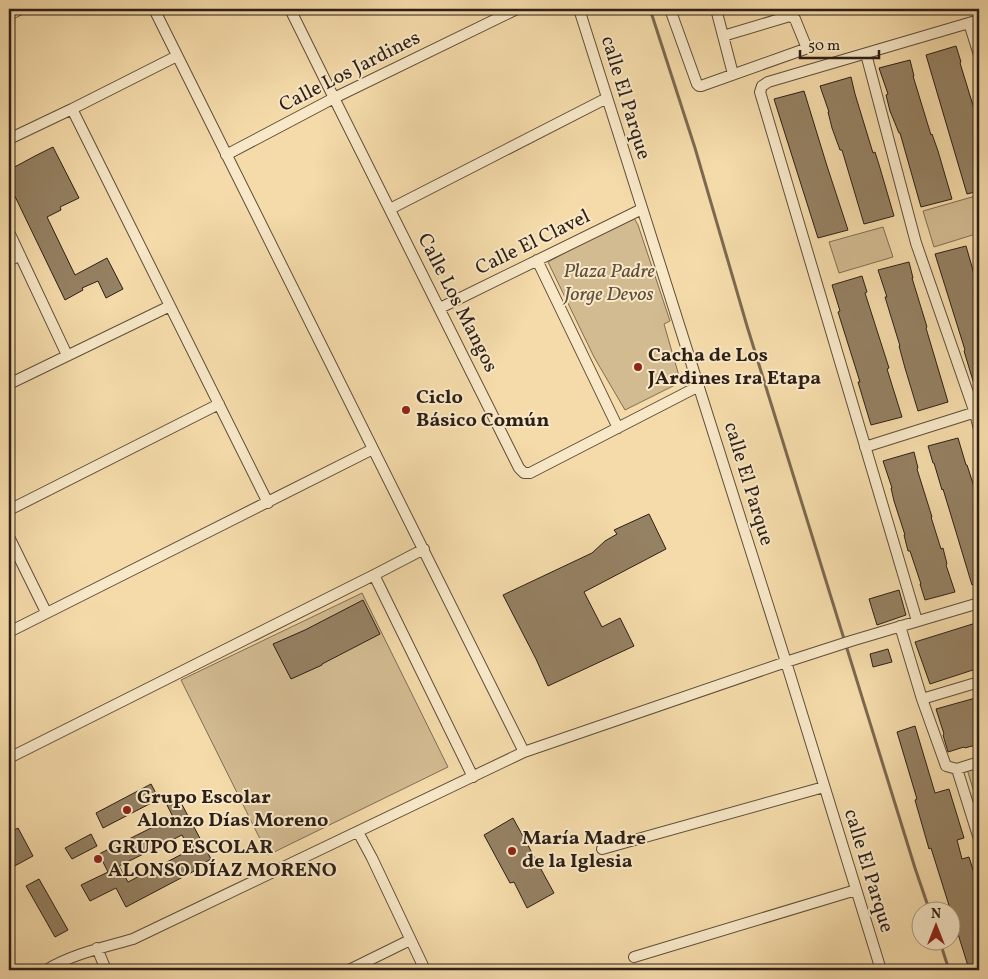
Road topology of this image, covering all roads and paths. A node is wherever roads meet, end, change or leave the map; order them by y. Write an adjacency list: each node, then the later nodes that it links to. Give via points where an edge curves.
1 (21, 9): 8 (street)
2 (154, 9): 13 (street)
3 (290, 9): 16 (street)
4 (518, 9): 16 (street, Calle Los Jardines)
5 (579, 9): 15 (street, calle El Parque)
6 (670, 9): 14 (street, via 697,84 701,86)
7 (716, 9): 10 (street)
8 (9, 15)
9 (974, 22): 11 (street); 12 (street)
10 (723, 36): 14 (street); 14 (street, via 790,16 795,19 806,44 805,49)
11 (866, 54): 32 (street, via 916,243); 35 (street, via 768,82 760,92)
12 (979, 55)
13 (177, 56): 17 (street); 19 (street)
14 (733, 74)
15 (607, 98): 20 (street, calle El Parque); 21 (street)
16 (336, 102): 19 (street, Calle Los Jardines); 21 (street, Calle Los Mangos)
17 (72, 109): 18 (street); 26 (street)
18 (9, 139)
19 (226, 155): 36 (street)
20 (642, 209): 24 (street, Calle El Clavel); 30 (street, calle El Parque)
21 (390, 210): 27 (street, Calle Los Mangos)
22 (9, 232): 23 (street)
23 (20, 255): 25 (street); 28 (street)
24 (537, 260): 27 (street, Calle El Clavel); 33 (street)
25 (9, 261)
26 (170, 306): 28 (street); 31 (street)
27 (440, 308): 33 (street, Calle Los Mangos, via 524,473 530,473)
28 (68, 355): 29 (street)
29 (9, 384)
30 (699, 386): 33 (street, Calle Los Mangos); 47 (street, calle El Parque)
31 (219, 404): 37 (street); 38 (street)
32 (977, 412): 34 (street); 35 (street)
33 (618, 428)
34 (979, 429)
35 (865, 446): 44 (street)
36 (373, 449): 37 (street); 40 (street)
37 (268, 503): 43 (street)
38 (9, 510)
39 (9, 537): 43 (street)
40 (424, 549): 41 (street); 50 (street)
41 (374, 575): 51 (street); 54 (street)
42 (979, 603): 44 (street)
43 (46, 612): 46 (street)
44 (917, 621): 45 (street)
45 (900, 626): 47 (street); 49 (street)
46 (9, 632)
47 (786, 662): 50 (street); 55 (street, calle El Parque)
48 (979, 682): 49 (street)
49 (922, 699): 53 (street, via 946,766)
50 (524, 752): 54 (street)
51 (9, 758)
52 (979, 762): 53 (street)
53 (957, 769): 57 (street)
54 (473, 777): 56 (street)
55 (824, 787): 58 (street); 59 (street, calle El Parque)
56 (358, 832): 60 (street); 61 (street, via 134,939)
57 (979, 839)
58 (602, 849)
59 (856, 890): 62 (street); 67 (street, calle El Parque)
60 (410, 940): 65 (street); 66 (street)
61 (97, 948): 63 (street); 64 (street)
62 (634, 956)
63 (46, 970)
64 (106, 970)
65 (349, 970)
66 (425, 970)
67 (881, 970)

